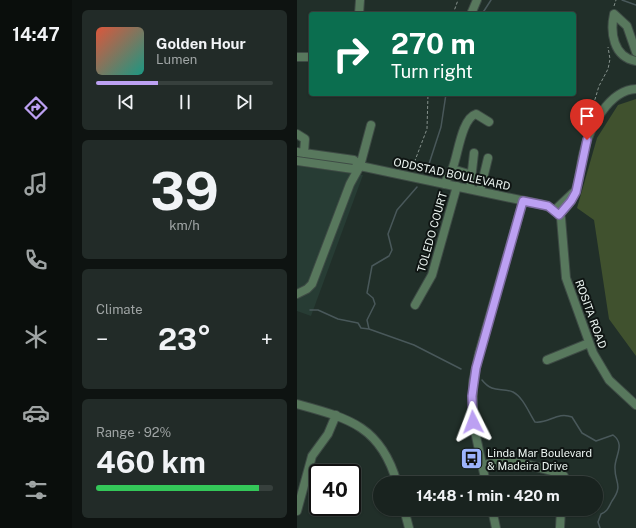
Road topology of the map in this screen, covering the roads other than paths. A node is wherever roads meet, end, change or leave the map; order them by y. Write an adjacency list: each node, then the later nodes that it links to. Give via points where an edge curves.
1 (359, 0): 3 (street)
2 (477, 0): 4 (street)
3 (359, 12)
4 (472, 12)
5 (636, 52): 8 (street, via 627,26 614,14 614,43 625,56)
6 (297, 57): 7 (street)
7 (309, 57)
8 (636, 60)
9 (636, 89): 26 (street, via 619,94 611,100 594,126 586,143 571,201)
10 (489, 122): 19 (street, via 476,114 471,117 464,129)
11 (371, 125): 18 (street)
12 (297, 134): 13 (street, via 305,139)
13 (303, 153): 17 (street); 18 (street, ODDSTAD BOULEVARD, via 354,160)
14 (475, 153): 20 (street)
15 (488, 158): 24 (street)
16 (297, 161): 17 (street, ODDSTAD BOULEVARD)
17 (307, 163): 18 (street, ODDSTAD BOULEVARD, via 353,169)
18 (360, 166): 21 (street, ODDSTAD BOULEVARD); 27 (street, via 350,184 312,284)
19 (452, 169): 20 (street); 21 (street)
20 (472, 175): 23 (street)
21 (444, 184): 22 (street, ODDSTAD BOULEVARD)
22 (457, 186): 23 (street, ODDSTAD BOULEVARD); 28 (street, TOLEDO COURT, via 435,267)
23 (470, 189): 24 (street, ODDSTAD BOULEVARD)
24 (480, 191): 25 (street, ODDSTAD BOULEVARD)
25 (523, 201): 26 (street, ODDSTAD BOULEVARD, via 548,206); 34 (street, via 473,382 473,422)
26 (557, 212): 29 (street, ROSITA ROAD, via 562,225 566,278)
27 (297, 294)
28 (415, 305)
29 (589, 343): 30 (street); 32 (street, ROSITA ROAD, via 609,380)
30 (547, 360)
31 (297, 404): 33 (street)
32 (636, 405)
33 (336, 414): 35 (street, via 356,423 373,438 386,456); 38 (street, via 328,434 312,456)
34 (482, 465): 36 (street); 37 (street, via 515,462 559,472)
35 (394, 476)
36 (484, 476)
37 (564, 476)
38 (297, 511)
39 (406, 516): 42 (street)
40 (493, 516): 43 (street)
41 (561, 516): 44 (street)
42 (409, 528)
43 (496, 528)
44 (560, 528)

